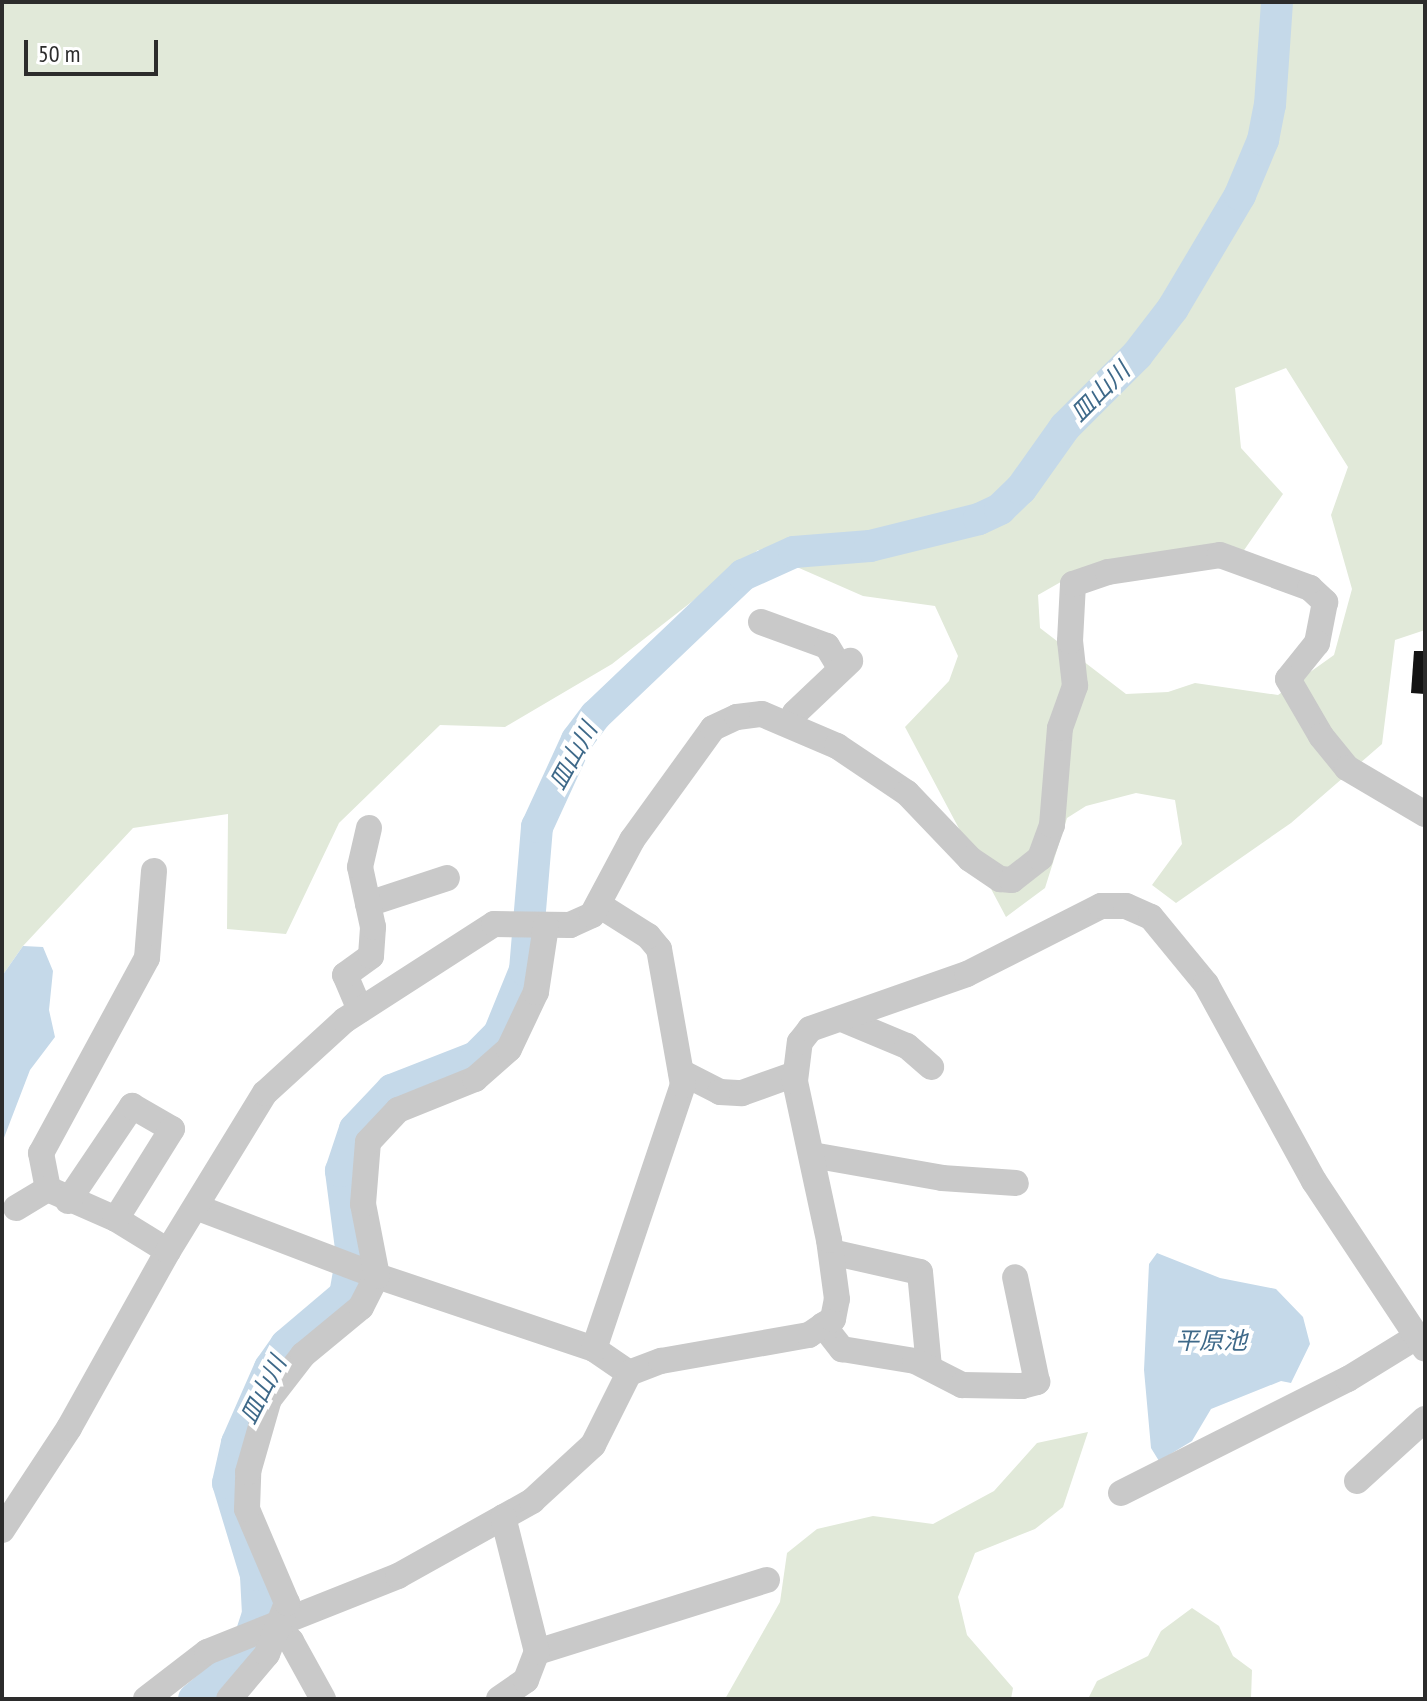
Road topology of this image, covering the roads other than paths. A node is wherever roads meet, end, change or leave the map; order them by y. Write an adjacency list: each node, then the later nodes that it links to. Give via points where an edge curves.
1 (761, 622): 2 (street, via 827,646 845,665 795,713)
2 (792, 725): 3 (street, via 837,746 907,793 970,859 1000,879 1012,880 1040,858 1052,825 1060,728 1075,686 1073,584 1122,570 1220,555 1310,588 1325,602 1317,643 1288,679 1347,768); 8 (street, via 762,714 713,728 639,829)
3 (1425, 814)
4 (369, 828): 7 (street, via 360,867)
5 (154, 871): 17 (street, via 147,958 41,1153)
6 (447, 878): 7 (street)
7 (368, 904): 10 (street, via 371,956 345,975)
8 (599, 905): 9 (street, via 592,915 570,925); 13 (street, via 659,949)
9 (533, 925): 10 (street, via 494,924); 23 (street, via 536,992 509,1049 475,1079 398,1110 368,1142 363,1204)
10 (360, 1010): 18 (street, via 265,1093)
11 (842, 1019): 12 (street, via 907,1046); 14 (street, via 810,1029 800,1042); 26 (street, via 967,974 1101,906 1126,906 1151,917 1206,984 1314,1181)
12 (931, 1067)
13 (681, 1072): 14 (street, via 720,1092 742,1093); 27 (street, via 683,1085)
14 (795, 1074): 15 (street)
15 (812, 1155): 16 (street, via 942,1178); 22 (street)
16 (1016, 1183)
17 (58, 1195): 19 (street); 20 (street); 20 (street, via 132,1106 172,1129)
18 (196, 1207): 21 (street); 23 (street)
19 (16, 1208)
20 (116, 1219): 21 (street)
21 (168, 1251): 34 (street, via 69,1428)
22 (831, 1252): 25 (street, via 837,1299 833,1319); 28 (street, via 920,1272)
23 (377, 1276): 27 (street); 36 (street, via 361,1307 303,1355 269,1399 248,1472 247,1509 287,1603)
24 (1015, 1277): 28 (street, via 1037,1382 962,1385)
25 (823, 1325): 28 (street, via 842,1349); 29 (street, via 809,1335 661,1361)
26 (1421, 1342): 32 (street)
27 (594, 1349): 29 (street)
28 (929, 1368)
29 (629, 1373): 33 (street, via 581,1459 532,1501)
30 (1425, 1419): 31 (street)
31 (1357, 1481)
32 (1121, 1493)
33 (503, 1517): 36 (street, via 398,1576); 37 (street)
34 (5, 1518)
35 (767, 1580): 37 (street)
36 (277, 1627): 38 (street, via 207,1652); 39 (street, via 267,1654); 40 (street, via 291,1641)
37 (537, 1652): 41 (street, via 526,1680)
38 (146, 1699)
39 (229, 1699)
40 (323, 1699)
41 (499, 1699)

